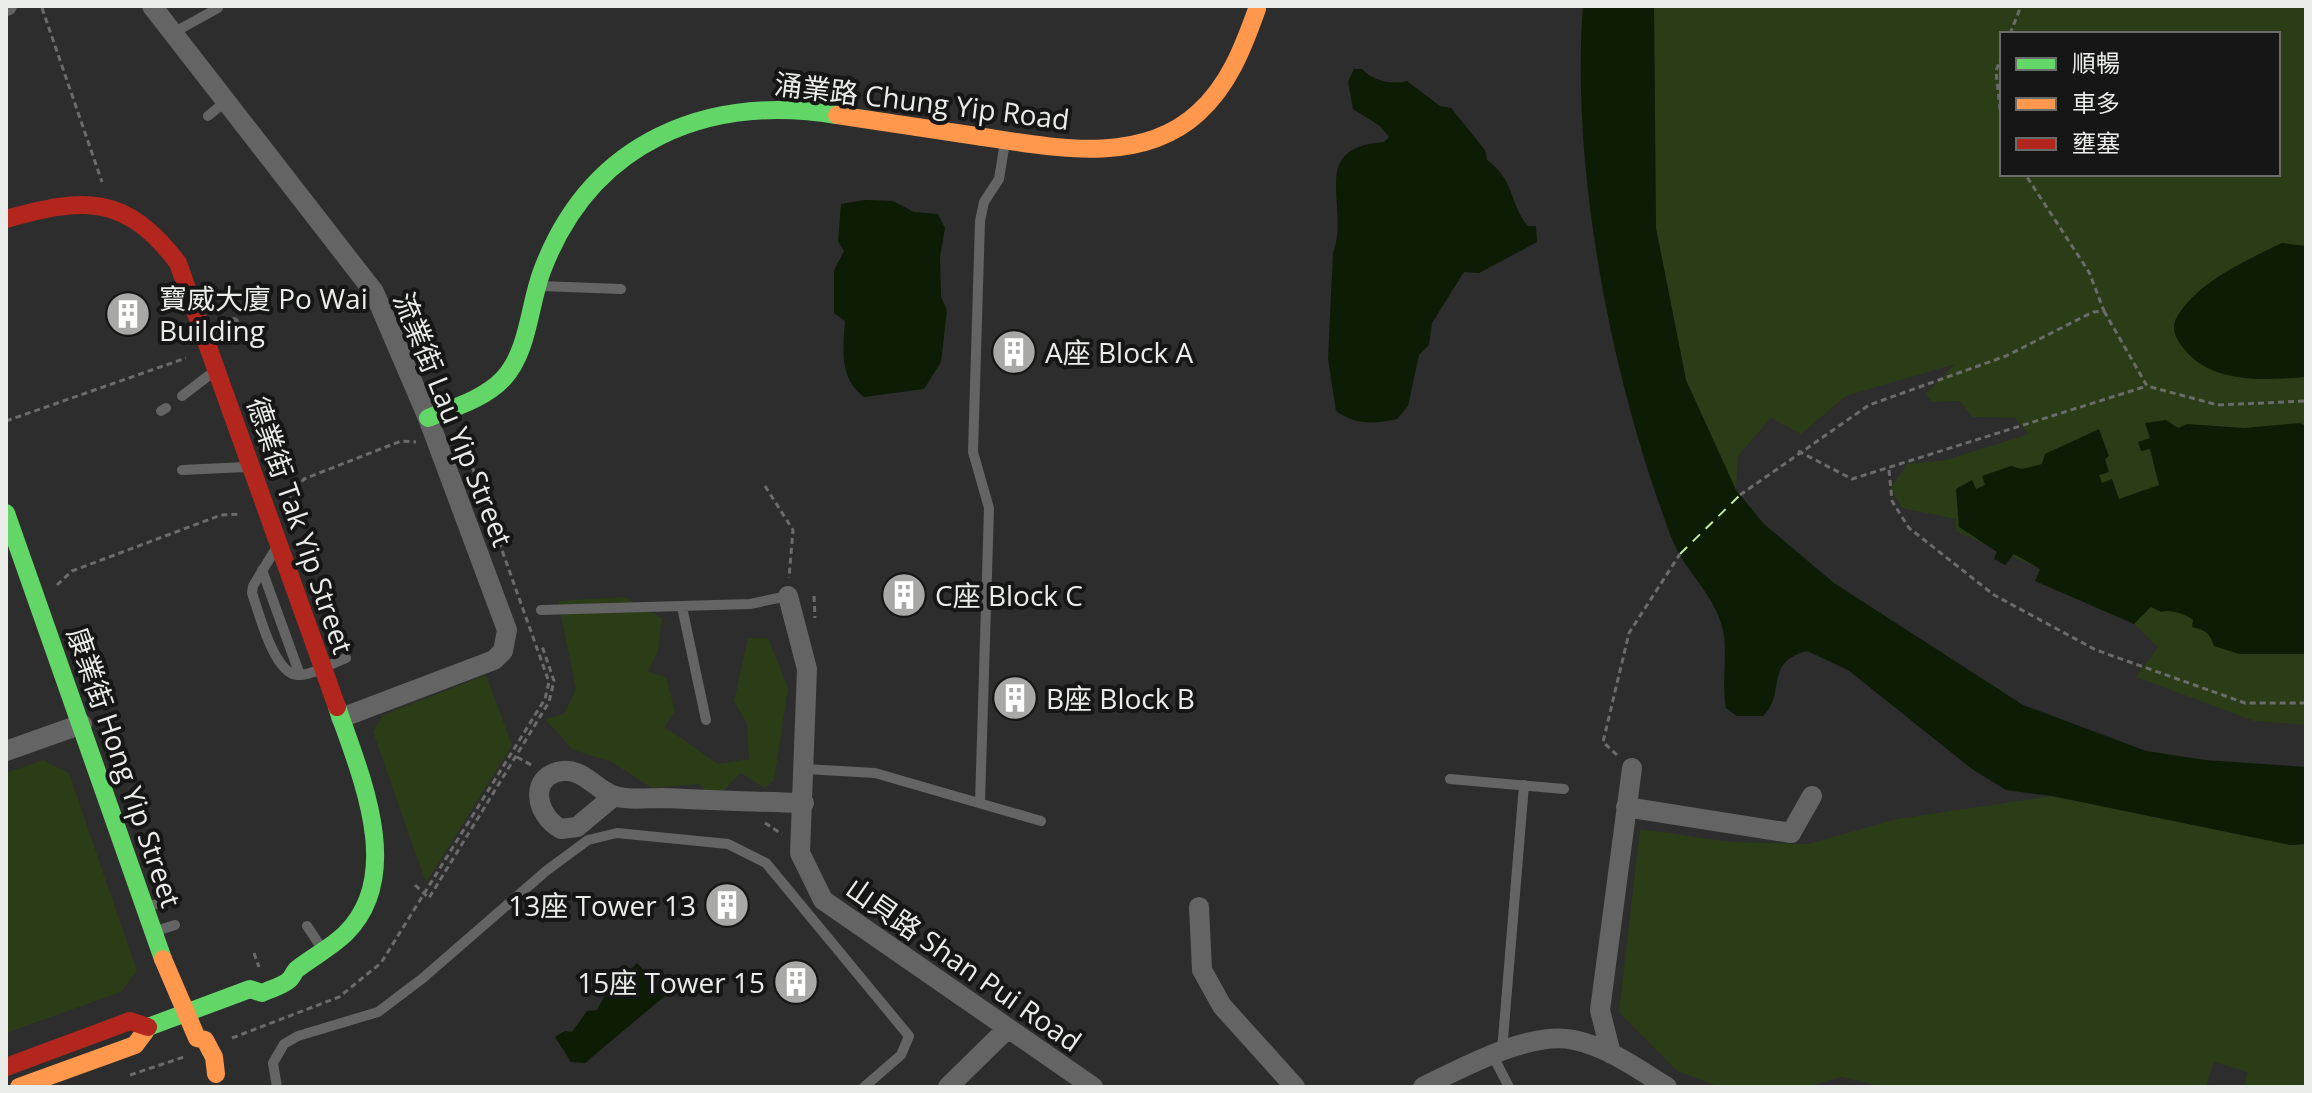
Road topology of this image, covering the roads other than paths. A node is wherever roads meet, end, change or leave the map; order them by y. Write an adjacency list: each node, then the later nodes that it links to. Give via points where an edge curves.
1 (152, 6): 4 (street, 流業街 Lau Yip Street)
2 (1257, 7): 7 (street, 涌業路 Chung Yip Road, via 1234,72 1212,102 1176,128 1144,142 1102,150)
3 (218, 8): 4 (lane)
4 (173, 33): 5 (street, 流業街 Lau Yip Street)
5 (226, 101): 6 (lane); 16 (street, 流業街 Lau Yip Street, via 374,292)
6 (208, 116)
7 (1005, 140): 9 (street, 涌業路 Chung Yip Road, via 785,108 701,118 647,142 597,181 556,238); 40 (lane, via 999,179 984,202 980,221 973,452 989,508)
8 (6, 219): 12 (street, 德業街 Tak Yip Street, via 56,203 82,202 110,205 133,215 166,244 178,263)
9 (538, 286): 10 (lane); 16 (street, 涌業路 Chung Yip Road, via 525,343 505,378 478,399)
10 (621, 289)
11 (234, 322): 12 (lane)
12 (205, 333): 13 (lane); 14 (street, 德業街 Tak Yip Street)
13 (186, 339)
14 (217, 370): 15 (lane); 17 (street, 德業街 Tak Yip Street)
15 (186, 397)
16 (428, 418): 29 (street, 流業街 Lau Yip Street, via 507,642 494,660)
17 (252, 467): 18 (lane, via 212,464); 20 (street, 德業街 Tak Yip Street)
18 (182, 470)
19 (6, 513): 30 (street, 康業街 Hong Yip Street)
20 (278, 545): 21 (lane); 26 (street, 德業街 Tak Yip Street)
21 (262, 570): 27 (lane); 27 (lane, via 253,586 256,606 276,659 287,672)
22 (788, 596): 23 (lane, via 750,604); 33 (street, 山貝路 Shan Pui Road, via 807,669)
23 (682, 607): 24 (lane); 28 (lane)
24 (541, 610)
25 (346, 658): 26 (lane)
26 (321, 667): 27 (lane); 29 (street, 德業街 Tak Yip Street)
27 (300, 675)
28 (706, 720)
29 (334, 721): 49 (street, 德業街 Tak Yip Street, via 378,849 375,879 362,912)
30 (82, 724): 31 (street); 44 (street, 康業街 Hong Yip Street)
31 (6, 751)
32 (1632, 768): 41 (street)
33 (805, 769): 39 (street, 山貝路 Shan Pui Road); 40 (lane, via 875,773)
34 (1450, 779): 35 (lane)
35 (1524, 785): 36 (lane); 53 (lane)
36 (1564, 789)
37 (614, 796): 39 (street)
38 (1812, 796): 41 (street, via 1791,833)
39 (804, 803): 52 (street, 山貝路 Shan Pui Road, via 800,853 823,900)
40 (980, 803): 42 (lane)
41 (1626, 807): 54 (street, via 1600,1010)
42 (1041, 821)
43 (166, 901): 44 (lane)
44 (145, 907): 48 (street, 康業街 Hong Yip Street)
45 (1199, 907): 62 (street, via 1202,970 1222,1006)
46 (175, 925): 48 (lane)
47 (307, 926): 49 (lane)
48 (154, 932): 50 (street, 康業街 Hong Yip Street)
49 (324, 951): 50 (street, 德業街 Tak Yip Street, via 296,970 281,966 255,977 250,989)
50 (185, 1012): 51 (street, 德業街 Tak Yip Street); 56 (street, 康業街 Hong Yip Street, via 197,1038 194,1045)
51 (148, 1027): 55 (street, via 130,1021); 57 (street, via 135,1045)
52 (1007, 1029): 60 (street); 61 (street, 山貝路 Shan Pui Road)
53 (1498, 1054): 54 (street, via 1537,1039 1573,1039); 63 (street); 64 (lane)
54 (1611, 1054): 65 (street)
55 (6, 1067)
56 (219, 1081)
57 (19, 1087)
58 (277, 1087): 59 (lane, via 273,1063 284,1044 378,1012 546,871 588,840 617,833 728,844 766,863 909,1036 901,1055)
59 (864, 1087)
60 (948, 1087)
61 (1093, 1087)
62 (1295, 1087)
63 (1423, 1087)
64 (1509, 1087)
65 (1667, 1087)

